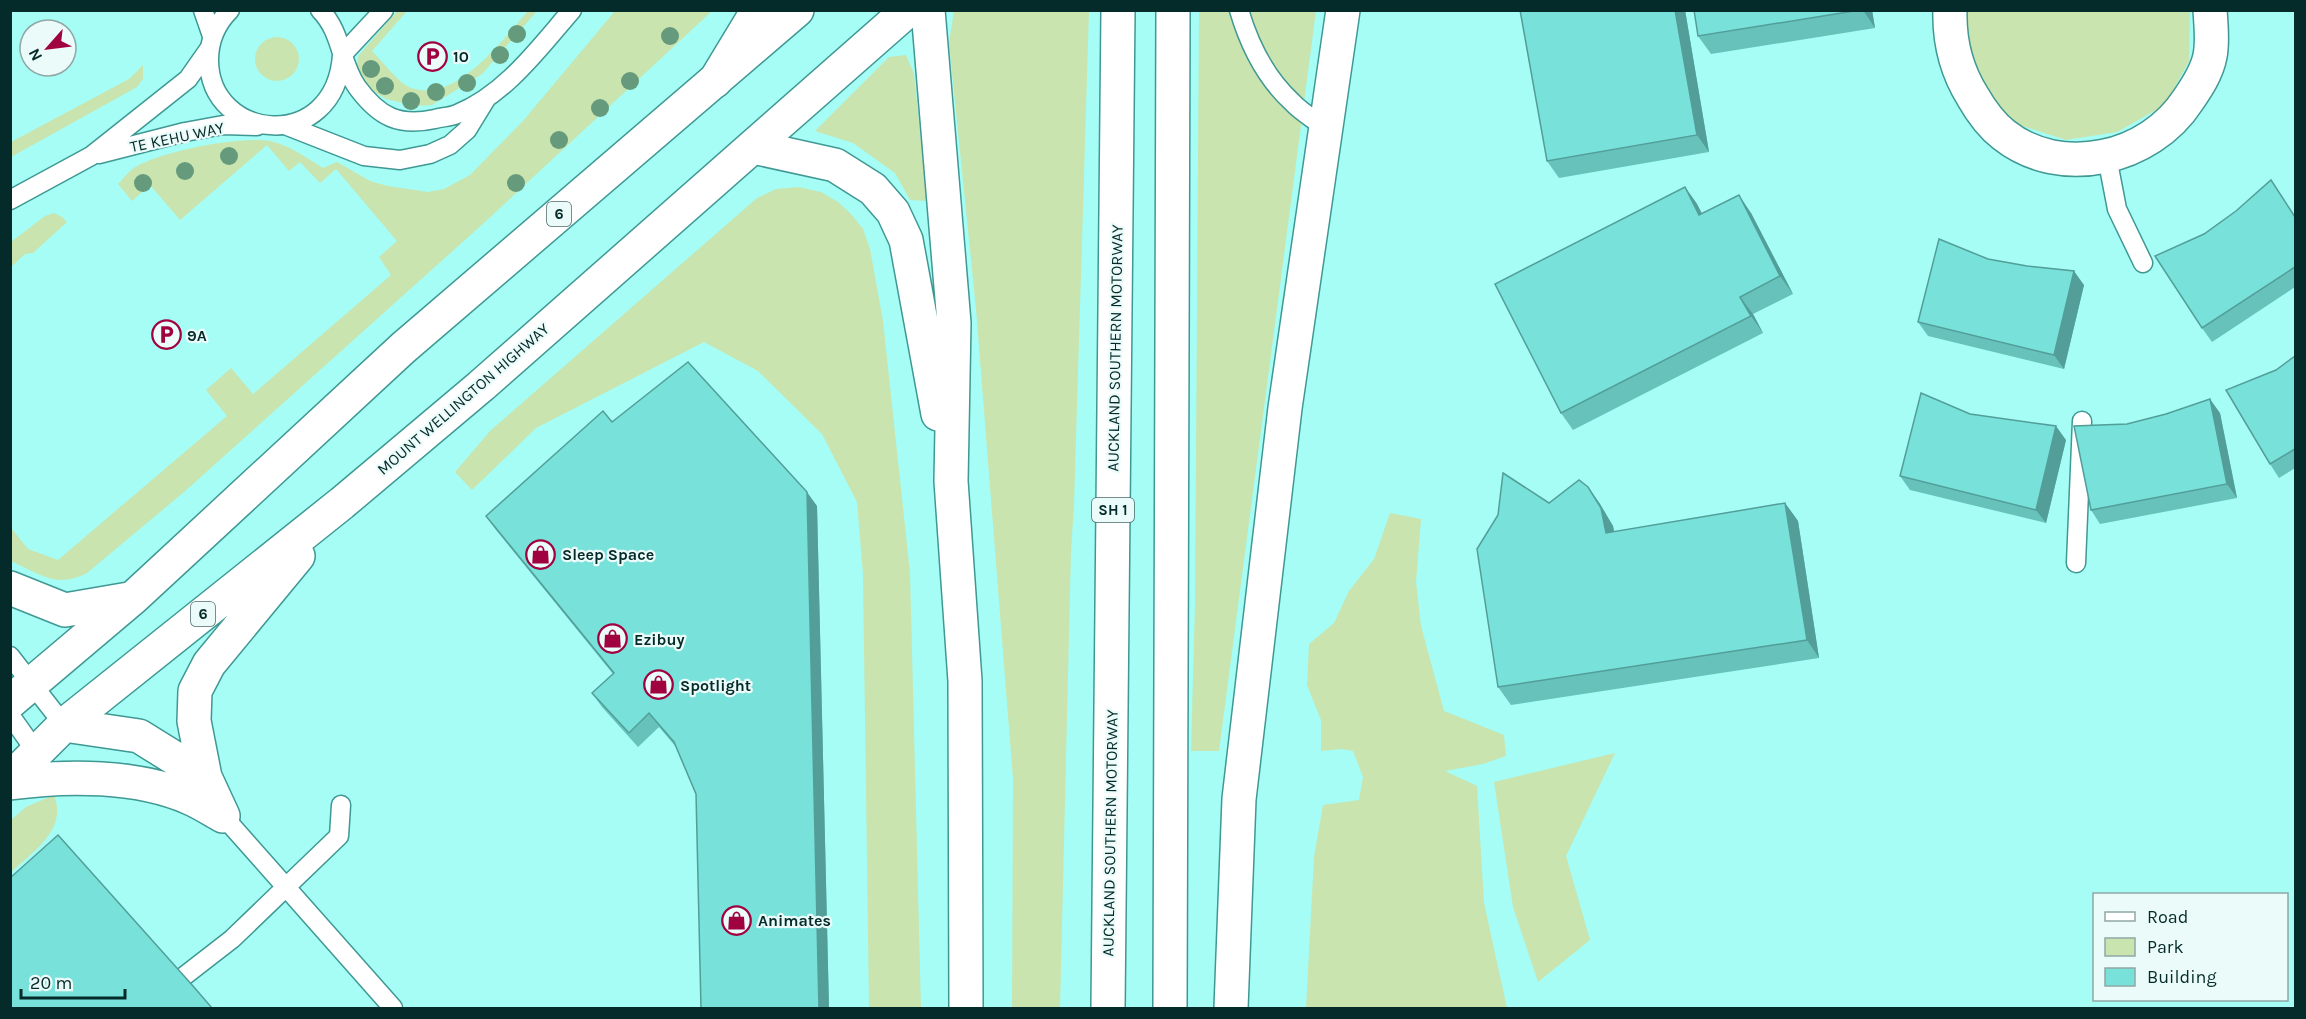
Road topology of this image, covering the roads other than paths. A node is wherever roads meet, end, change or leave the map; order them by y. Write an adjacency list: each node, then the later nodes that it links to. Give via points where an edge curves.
1 (203, 10): 16 (lane)
2 (230, 10): 16 (lane, TE KEHU WAY, via 221,19)
3 (320, 10): 17 (lane, TE KEHU WAY, via 338,35)
4 (384, 10): 17 (lane)
5 (572, 10): 19 (lane, TE KEHU WAY, via 521,69)
6 (758, 10): 18 (main road)
7 (797, 10): 18 (main road, 6)
8 (908, 10): 23 (main road, MOUNT WELLINGTON HIGHWAY / 6)
9 (927, 10): 29 (main road, via 954,323)
10 (1118, 10): 47 (main road, AUCKLAND SOUTHERN MOTORWAY / SH 1)
11 (1173, 10): 48 (main road)
12 (1239, 10): 22 (lane, via 1258,58 1277,86 1293,104)
13 (1343, 10): 22 (main road)
14 (1950, 10): 25 (main road, via 1954,59 1984,114 2004,136 2031,150 2060,158)
15 (2210, 10): 25 (main road, via 2210,58 2178,117 2133,148)
16 (211, 42): 21 (lane, TE KEHU WAY, via 209,70 215,90 245,119); 24 (lane, TE KEHU WAY, via 188,79)
17 (342, 55): 19 (lane, TE KEHU WAY, via 366,98 396,121 416,123 457,114); 20 (lane, TE KEHU WAY, via 333,93 304,120)
18 (715, 81): 33 (main road, 6, via 403,348)
19 (487, 97): 20 (lane, TE KEHU WAY, via 466,130 450,145 400,160 364,156)
20 (285, 125): 21 (lane, TE KEHU WAY)
21 (265, 126): 24 (lane, TE KEHU WAY, via 223,125)
22 (1325, 128): 49 (main road, via 1271,515 1239,799)
23 (753, 147): 29 (main road, via 835,165 873,189 893,212 906,240); 30 (main road, MOUNT WELLINGTON HIGHWAY / 6)
24 (91, 156): 26 (lane, TE KEHU WAY)
25 (2107, 157): 27 (lane, via 2117,209)
26 (10, 200)
27 (2143, 263)
28 (2082, 421): 31 (lane)
29 (951, 481): 46 (main road, via 965,681)
30 (342, 503): 37 (main road, MOUNT WELLINGTON HIGHWAY / 6); 39 (main road, via 208,664 195,691 194,721)
31 (2076, 563)
32 (10, 588): 33 (main road, via 65,610)
33 (133, 598): 35 (main road, 6)
34 (10, 656): 35 (lane)
35 (21, 693): 37 (lane)
36 (10, 715): 38 (lane)
37 (64, 725): 38 (main road, MOUNT WELLINGTON HIGHWAY / 6); 39 (main road, via 139,736)
38 (37, 753): 40 (main road, MOUNT WELLINGTON HIGHWAY / 6)
39 (205, 777): 42 (main road)
40 (10, 781): 42 (main road, via 121,780 182,795)
41 (341, 805): 43 (lane, via 339,836)
42 (223, 816): 43 (lane)
43 (286, 887): 44 (lane, via 232,939); 45 (lane)
44 (183, 977)
45 (393, 1008)
46 (966, 1008)
47 (1108, 1008)
48 (1170, 1008)
49 (1232, 1008)

